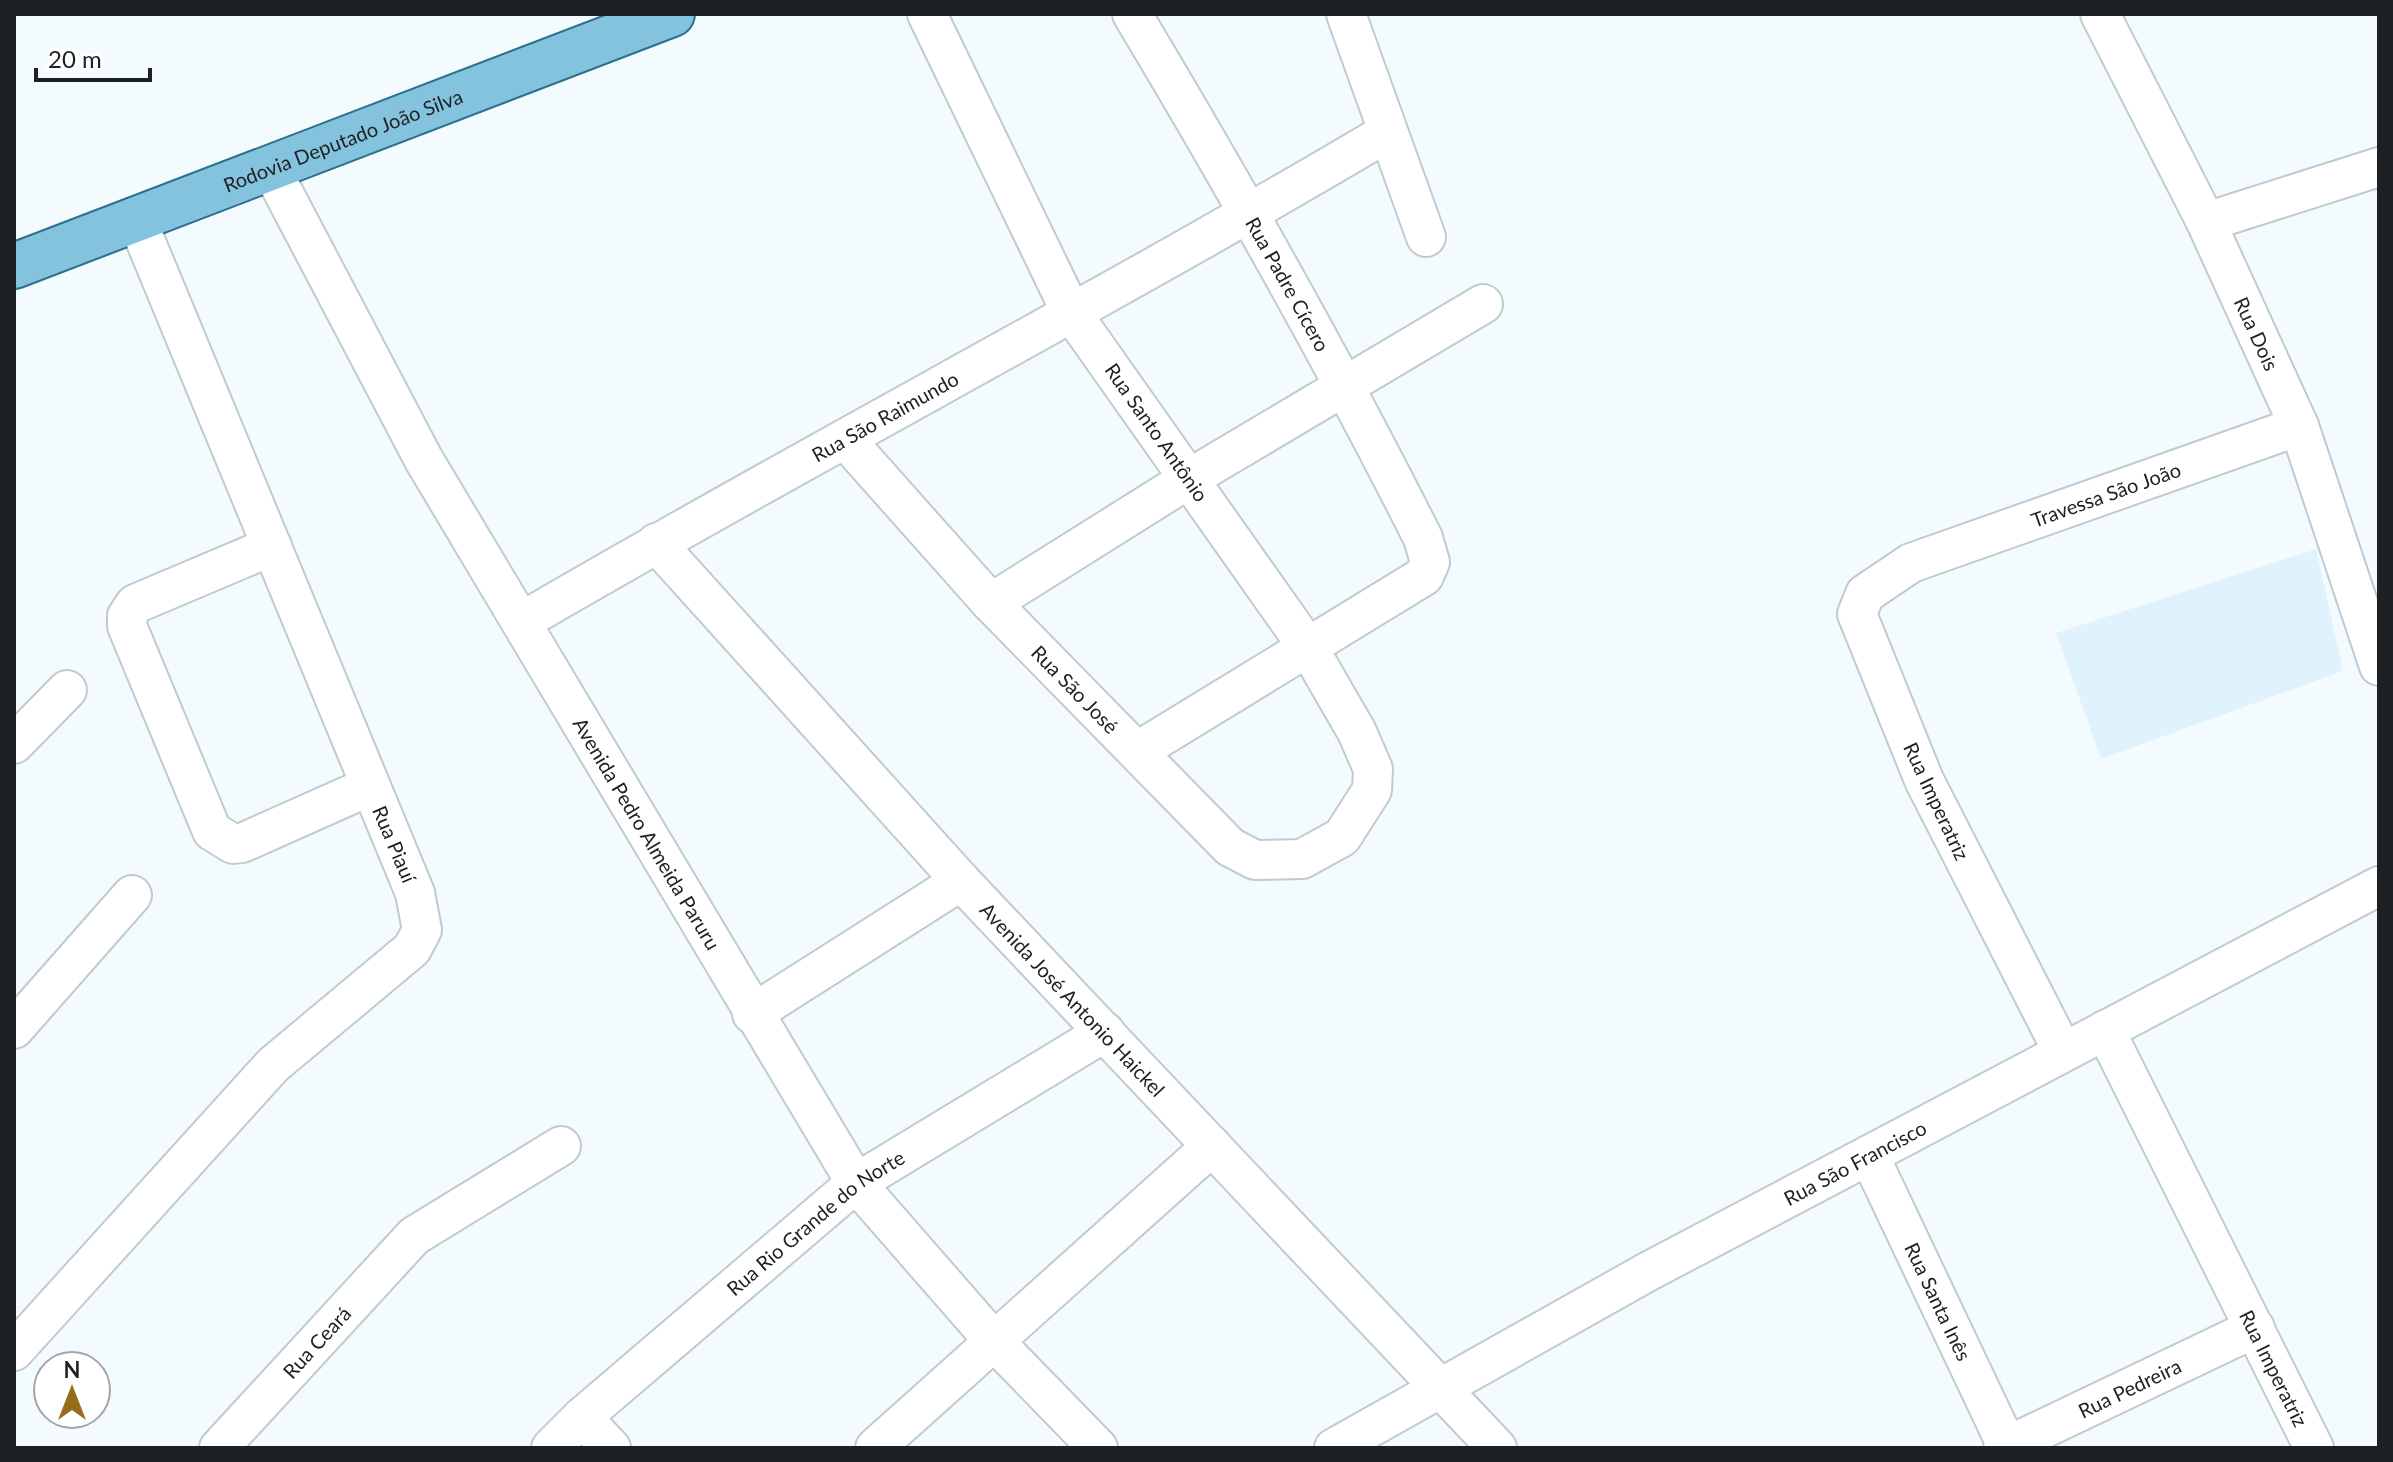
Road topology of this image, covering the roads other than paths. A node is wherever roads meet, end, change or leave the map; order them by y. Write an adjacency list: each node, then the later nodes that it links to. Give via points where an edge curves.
1 (670, 14): 7 (main road, Rodovia Deputado João Silva)
2 (927, 14): 15 (street, Rua Santo Antônio)
3 (1132, 14): 9 (street, Rua Padre Cícero)
4 (1346, 14): 6 (street)
5 (2100, 14): 11 (street, Rua Dois)
6 (1388, 132): 9 (street, Rua São Raimundo); 12 (street)
7 (270, 167): 10 (main road, Rodovia Deputado João Silva); 24 (street, Avenida Pedro Almeida Paruru, via 424,460)
8 (2379, 167): 11 (street)
9 (1251, 213): 15 (street, Rua São Raimundo); 16 (street, Rua Padre Cícero)
10 (136, 218): 13 (main road, Rodovia Deputado João Silva); 21 (street, Rua Piauí)
11 (2206, 222): 17 (street, Rua Dois)
12 (1426, 237)
13 (14, 266)
14 (1483, 304): 16 (street)
15 (1071, 312): 18 (street, Rua São Raimundo); 19 (street, Rua Santo Antônio)
16 (1346, 386): 19 (street); 25 (street, Rua Padre Cícero, via 1423,538 1430,562 1424,576)
17 (2299, 426): 22 (street, Travessa São João); 26 (street, Rua Dois)
18 (845, 439): 20 (street, Rua São Raimundo); 23 (street, Rua São José)
19 (1190, 478): 23 (street); 25 (street, Rua Santo Antônio)
20 (656, 543): 24 (street, Rua São Raimundo); 32 (street, Avenida José Antonio Haickel)
21 (272, 546): 30 (street, Rua Piauí); 30 (street, via 135,604 127,626 212,831 233,844)
22 (1911, 563): 39 (street, Rua Imperatriz, via 1865,594 1857,614 1924,780)
23 (991, 603): 29 (street, Rua São José)
24 (521, 622): 35 (street, Avenida Pedro Almeida Paruru)
25 (1309, 649): 29 (street); 31 (street, Rua Santo Antônio, via 1373,769 1372,790)
26 (2379, 666)
27 (67, 690): 28 (street)
28 (14, 744)
29 (1138, 751): 31 (street, Rua São José, via 1230,847 1255,860 1302,859)
30 (370, 786): 46 (street, Rua Piauí, via 415,893 422,930 412,949 273,1065)
31 (1342, 837)
32 (961, 881): 35 (street); 38 (street, Avenida José Antonio Haickel)
33 (2379, 886): 37 (street, Rua São Francisco)
34 (132, 895): 36 (street)
35 (752, 1014): 43 (street, Avenida Pedro Almeida Paruru)
36 (14, 1029)
37 (2105, 1030): 39 (street, Rua São Francisco); 44 (street, Rua Imperatriz)
38 (1105, 1032): 41 (street, Avenida José Antonio Haickel); 43 (street, Rua Rio Grande do Norte)
39 (2063, 1052): 42 (street, Rua São Francisco)
40 (561, 1146): 50 (street, Rua Ceará, via 414,1236)
41 (1212, 1146): 45 (street); 47 (street, Avenida José Antonio Haickel)
42 (1869, 1155): 47 (street, Rua São Francisco); 49 (street, Rua Santa Inês)
43 (856, 1183): 45 (street, Avenida Pedro Almeida Paruru); 48 (street, Rua Rio Grande do Norte)
44 (2255, 1328): 49 (street, Rua Pedreira); 57 (street, Rua Imperatriz)
45 (993, 1340): 53 (street); 54 (street, Avenida Pedro Almeida Paruru)
46 (14, 1351)
47 (1441, 1385): 55 (street, Rua São Francisco); 56 (street, Avenida José Antonio Haickel)
48 (582, 1417): 51 (street, Rua Rio Grande do Norte); 52 (street)
49 (2006, 1447)
50 (219, 1448)
51 (551, 1448)
52 (611, 1448)
53 (875, 1448)
54 (1098, 1448)
55 (1334, 1448)
56 (1497, 1448)
57 (2314, 1448)

